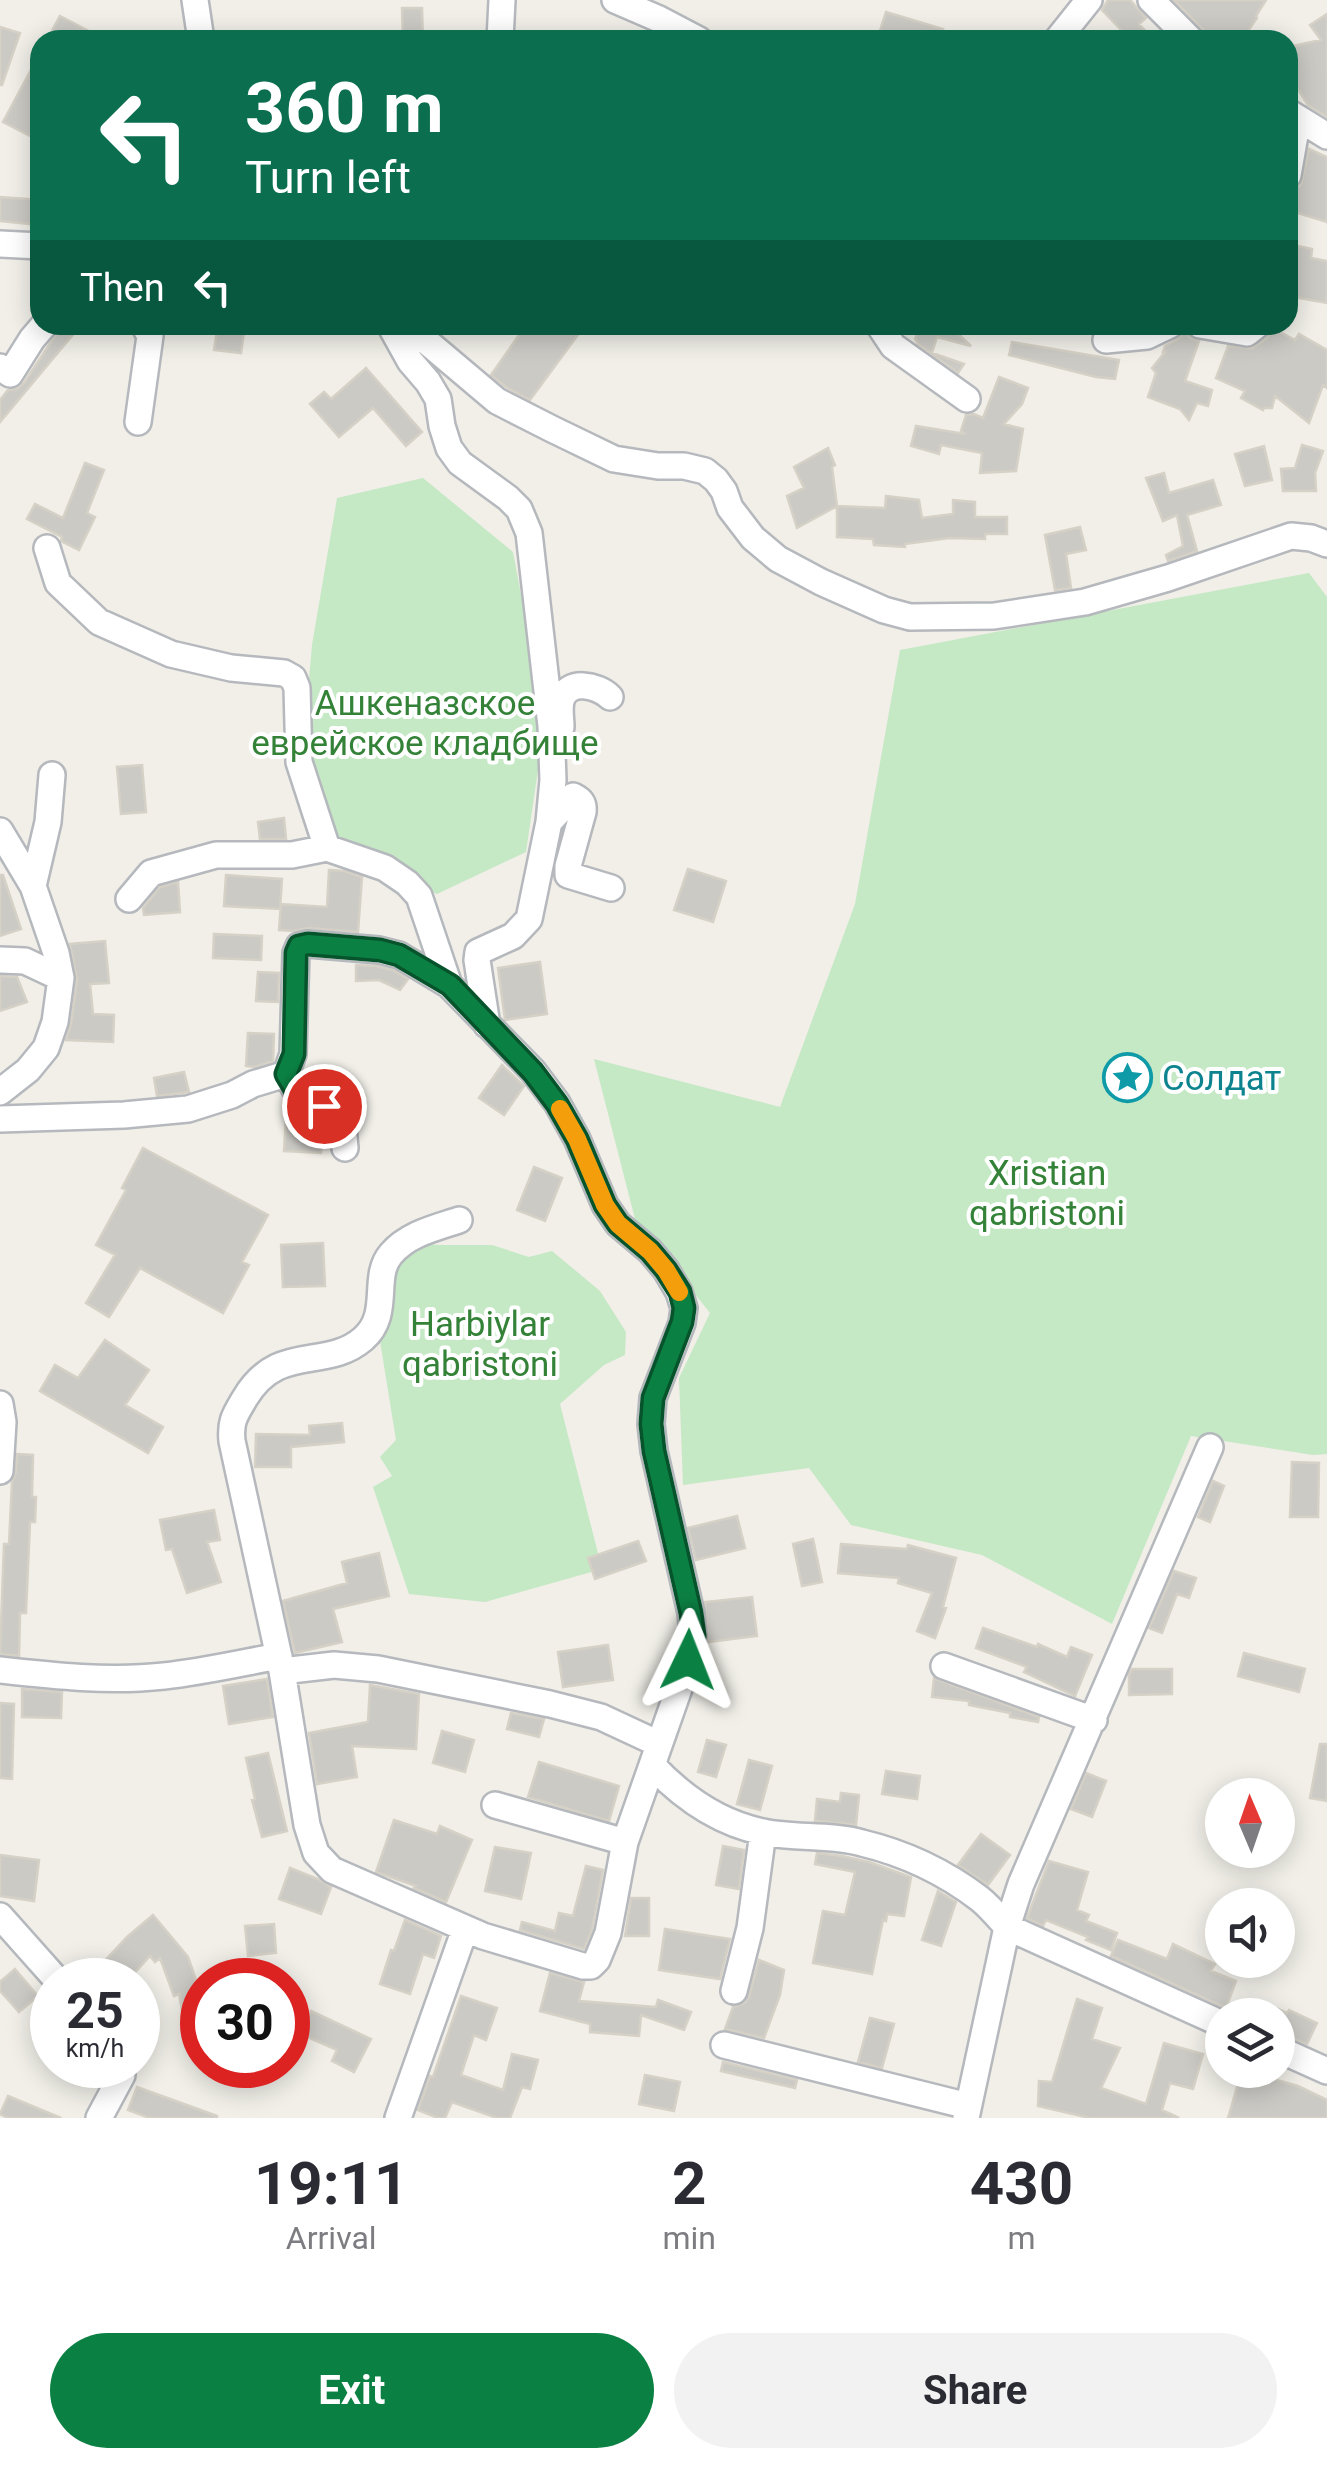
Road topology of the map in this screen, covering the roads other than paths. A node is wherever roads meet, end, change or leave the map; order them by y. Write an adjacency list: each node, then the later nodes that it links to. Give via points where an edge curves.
1 (194, 0): 6 (street)
2 (502, 0): 7 (street)
3 (615, 0): 8 (street)
4 (1089, 0): 9 (street)
5 (1151, 0): 10 (street)
6 (198, 30)
7 (500, 30)
8 (680, 30)
9 (1065, 30)
10 (1181, 30)
11 (1298, 119): 12 (street)
12 (1327, 136)
13 (0, 244): 14 (street)
14 (30, 246)
15 (35, 335): 22 (street, via 10,374)
16 (149, 335): 24 (street)
17 (396, 335): 30 (street, via 438,399 450,448 519,509 528,533 551,726)
18 (420, 335): 25 (street, via 497,401 552,430 614,459 706,472 752,538 778,559 910,617 994,616 1085,602 1292,536)
19 (886, 335): 23 (street)
20 (1149, 335): 21 (street)
21 (1106, 340)
22 (0, 368)
23 (967, 400)
24 (138, 422)
25 (1327, 544)
26 (47, 548): 32 (street, via 58,583 98,622 171,654 293,678 299,762)
27 (610, 697): 29 (street, via 588,685 570,688 561,702)
28 (52, 774): 33 (street)
29 (572, 796): 30 (street); 34 (street, via 584,806 568,875)
30 (549, 822): 39 (street, via 529,919 513,936 478,952)
31 (0, 832): 33 (street)
32 (327, 848): 35 (street, via 216,855 150,873); 38 (street, via 385,868 418,896)
33 (33, 886): 37 (street)
34 (611, 888)
35 (129, 898)
36 (0, 960): 37 (street, via 25,961)
37 (61, 978): 41 (street, via 46,1048)
38 (450, 985): 39 (street); 40 (street, via 380,950 299,946 294,1054)
39 (487, 1025): 52 (street, via 557,1104 605,1205 666,1270 684,1308 653,1398 651,1424 694,1636)
40 (286, 1074): 42 (street, via 188,1109); 43 (street, via 295,1089 342,1116)
41 (0, 1092)
42 (0, 1119)
43 (345, 1148)
44 (459, 1220): 48 (street, via 416,1235 393,1252 385,1263 380,1316 362,1340 276,1366 254,1382 230,1426)
45 (0, 1404): 47 (street)
46 (1210, 1448): 51 (street)
47 (0, 1471)
48 (280, 1664): 50 (street, via 116,1679); 52 (street, via 378,1668 550,1704 601,1717); 58 (street, via 316,1853 332,1870)
49 (944, 1666): 51 (street)
50 (0, 1670)
51 (1094, 1720): 57 (street)
52 (656, 1755): 54 (street, via 668,1782 700,1808); 55 (street)
53 (495, 1806): 55 (street)
54 (763, 1832): 57 (street, via 860,1842 908,1857 982,1900); 60 (street)
55 (625, 1842): 58 (street, via 608,1932 591,1966)
56 (0, 1916): 59 (street)
57 (1007, 1926): 61 (street); 66 (street)
58 (465, 1929): 68 (street)
59 (37, 1958)
60 (734, 1991)
61 (1205, 2016)
62 (724, 2045): 66 (street)
63 (1295, 2057): 64 (street)
64 (1327, 2071)
65 (115, 2088): 67 (street)
66 (967, 2112)
67 (99, 2118)
68 (398, 2118)

